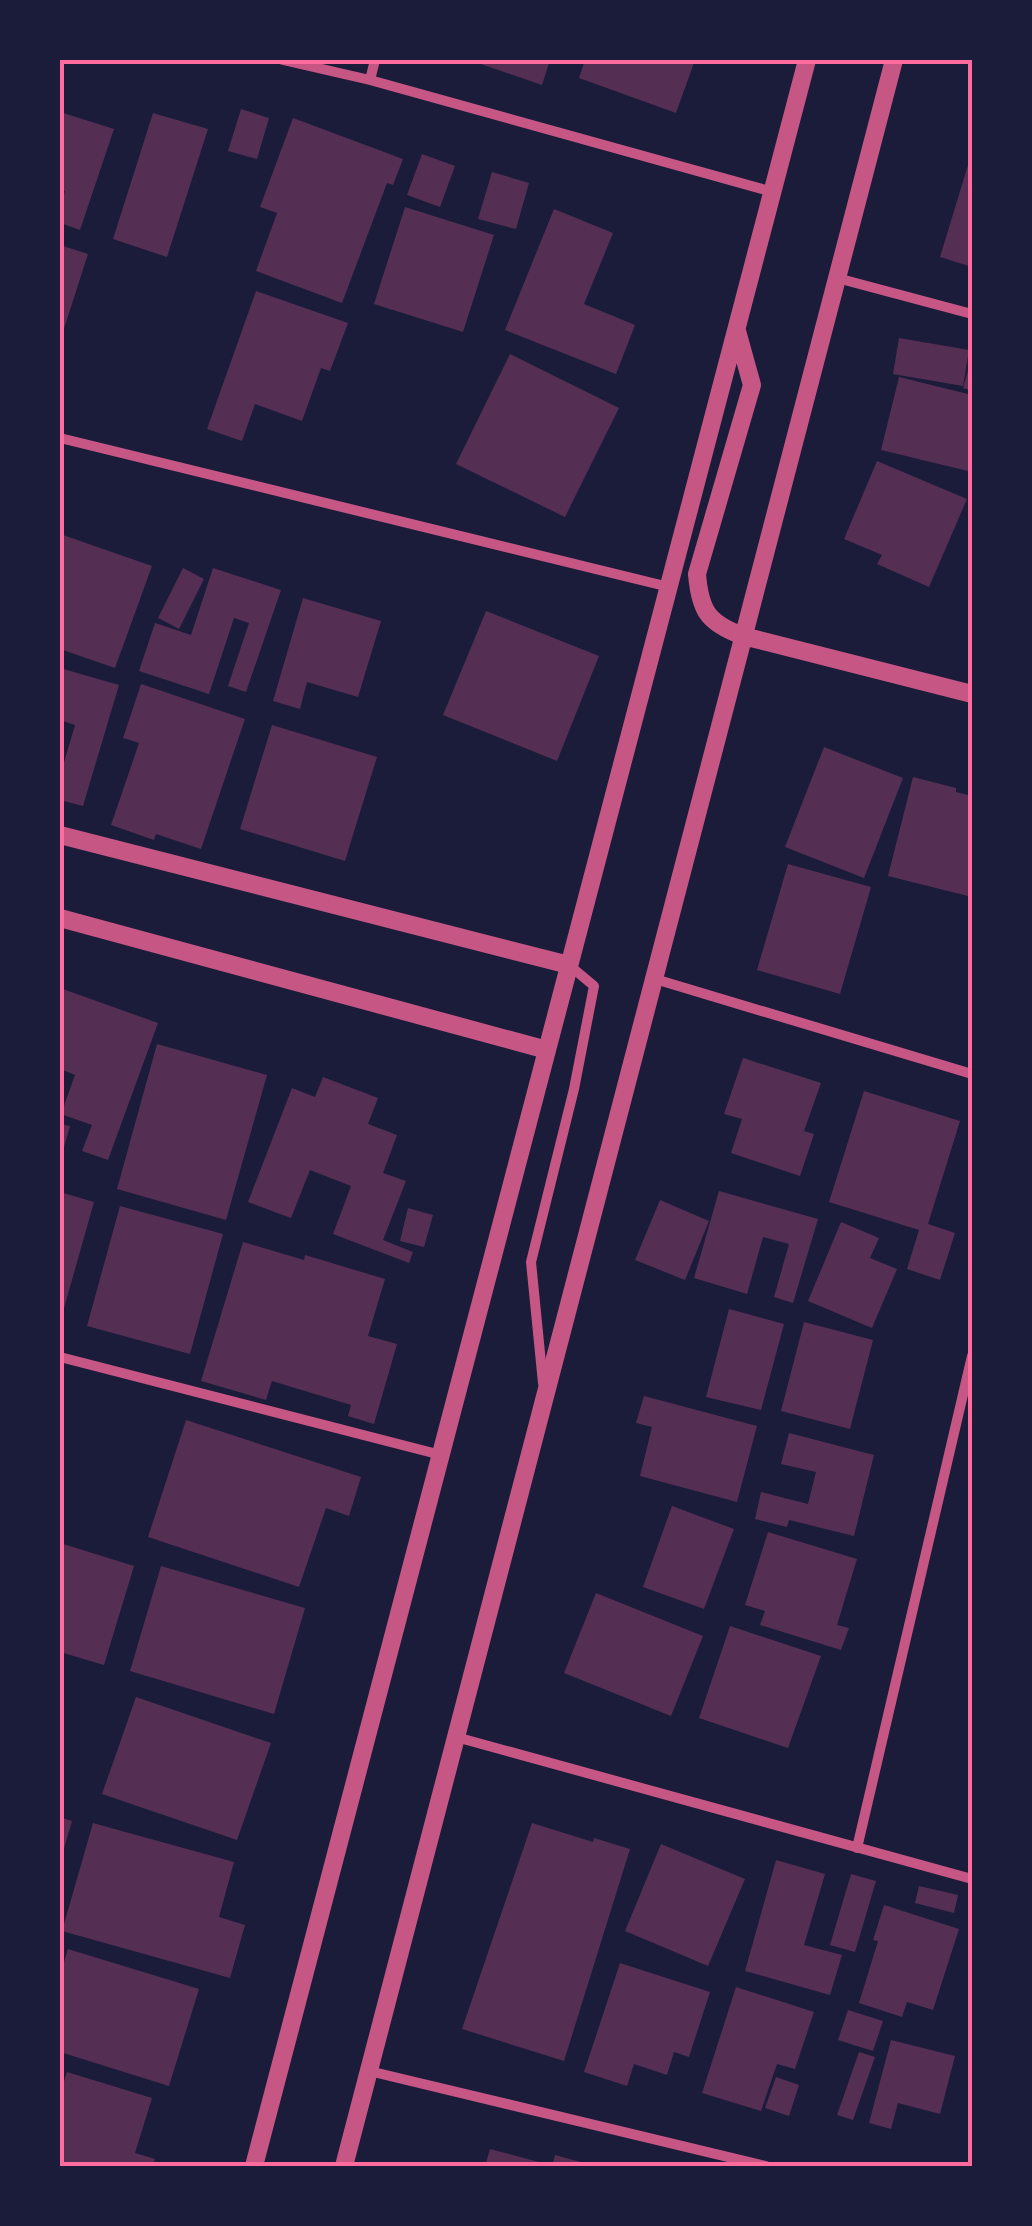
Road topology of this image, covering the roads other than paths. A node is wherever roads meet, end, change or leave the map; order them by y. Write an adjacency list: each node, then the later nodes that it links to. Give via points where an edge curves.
1 (283, 60): 5 (street)
2 (375, 60): 5 (street)
3 (808, 60): 6 (street)
4 (894, 60): 7 (street)
5 (370, 80): 6 (street)
6 (773, 192): 9 (street)
7 (836, 278): 8 (street); 12 (street)
8 (972, 314)
9 (736, 330): 11 (street); 12 (street, via 752,385 696,574 699,604 722,628)
10 (60, 438): 11 (street)
11 (669, 587): 16 (street)
12 (744, 636): 13 (street); 17 (street)
13 (972, 694)
14 (60, 834): 16 (street)
15 (60, 918): 18 (street)
16 (569, 965): 18 (street); 22 (street, via 594,986 530,1262)
17 (655, 979): 19 (street); 22 (street)
18 (547, 1050): 23 (street)
19 (972, 1074)
20 (972, 1356): 25 (street)
21 (60, 1357): 23 (street)
22 (544, 1399): 24 (street)
23 (441, 1455): 28 (street)
24 (456, 1738): 25 (street); 27 (street)
25 (857, 1848): 26 (street)
26 (972, 1880)
27 (369, 2071): 29 (street); 30 (street)
28 (254, 2166)
29 (344, 2166)
30 (766, 2166)

